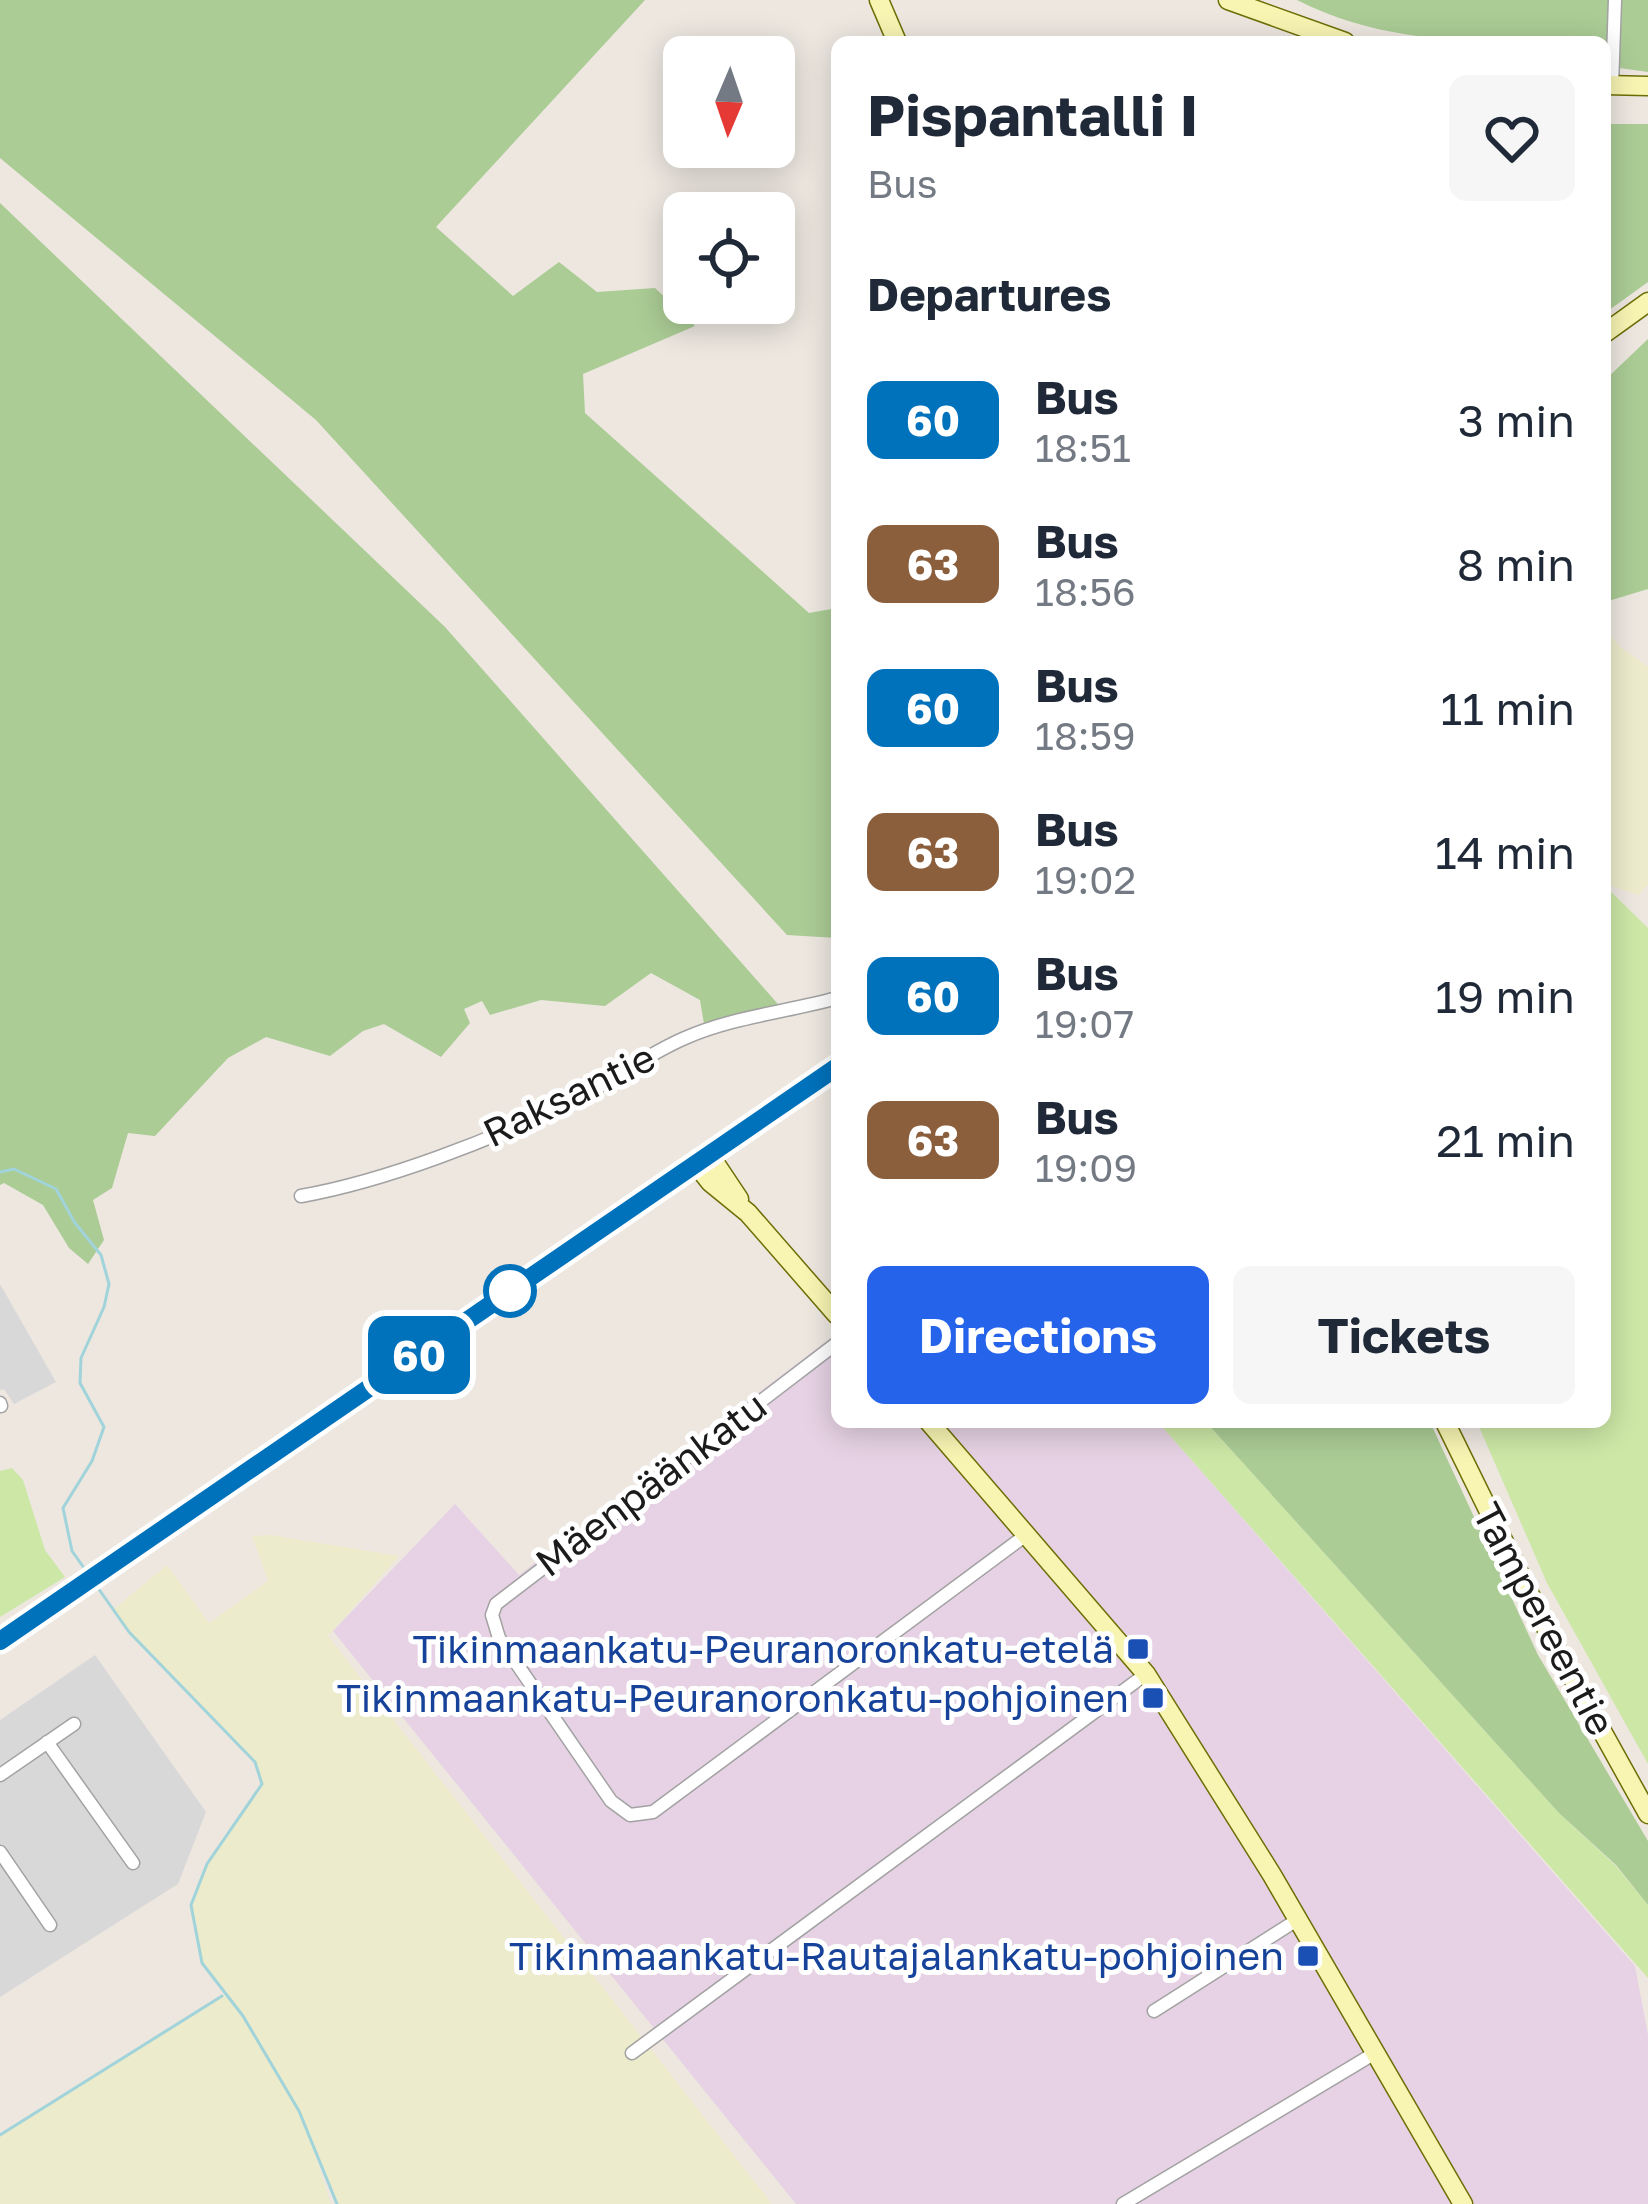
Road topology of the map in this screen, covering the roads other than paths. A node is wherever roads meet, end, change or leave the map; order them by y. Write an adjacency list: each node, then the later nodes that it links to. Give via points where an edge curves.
1 (879, 0): 4 (main road)
2 (1228, 0): 5 (main road)
3 (1615, 0): 6 (street)
4 (894, 36)
5 (1328, 36)
6 (1611, 57)
7 (1611, 85): 8 (main road)
8 (1648, 86)
9 (1648, 302): 10 (main road)
10 (1611, 329)
11 (831, 999): 14 (street, Raksantie, via 705,1030 572,1101 468,1144)
12 (831, 1071): 13 (main road)
13 (702, 1159): 15 (main road); 20 (main road)
14 (301, 1196)
15 (831, 1308)
16 (831, 1348): 19 (street, Mäenpäänkatu, via 507,1593 491,1615 611,1801 630,1815 653,1811)
17 (934, 1428): 19 (main road)
18 (1448, 1428): 25 (main road, Tampereentie, via 1556,1650)
19 (1026, 1535): 21 (main road)
20 (0, 1637)
21 (1146, 1674): 28 (main road); 31 (street)
22 (74, 1724): 23 (street)
23 (47, 1742): 24 (street); 27 (street)
24 (0, 1775)
25 (1648, 1814)
26 (0, 1852): 29 (street)
27 (133, 1863)
28 (1297, 1920): 30 (street); 32 (main road)
29 (50, 1924)
30 (1154, 2011)
31 (632, 2053)
32 (1375, 2054): 33 (street); 34 (main road)
33 (1123, 2204)
34 (1463, 2204)

